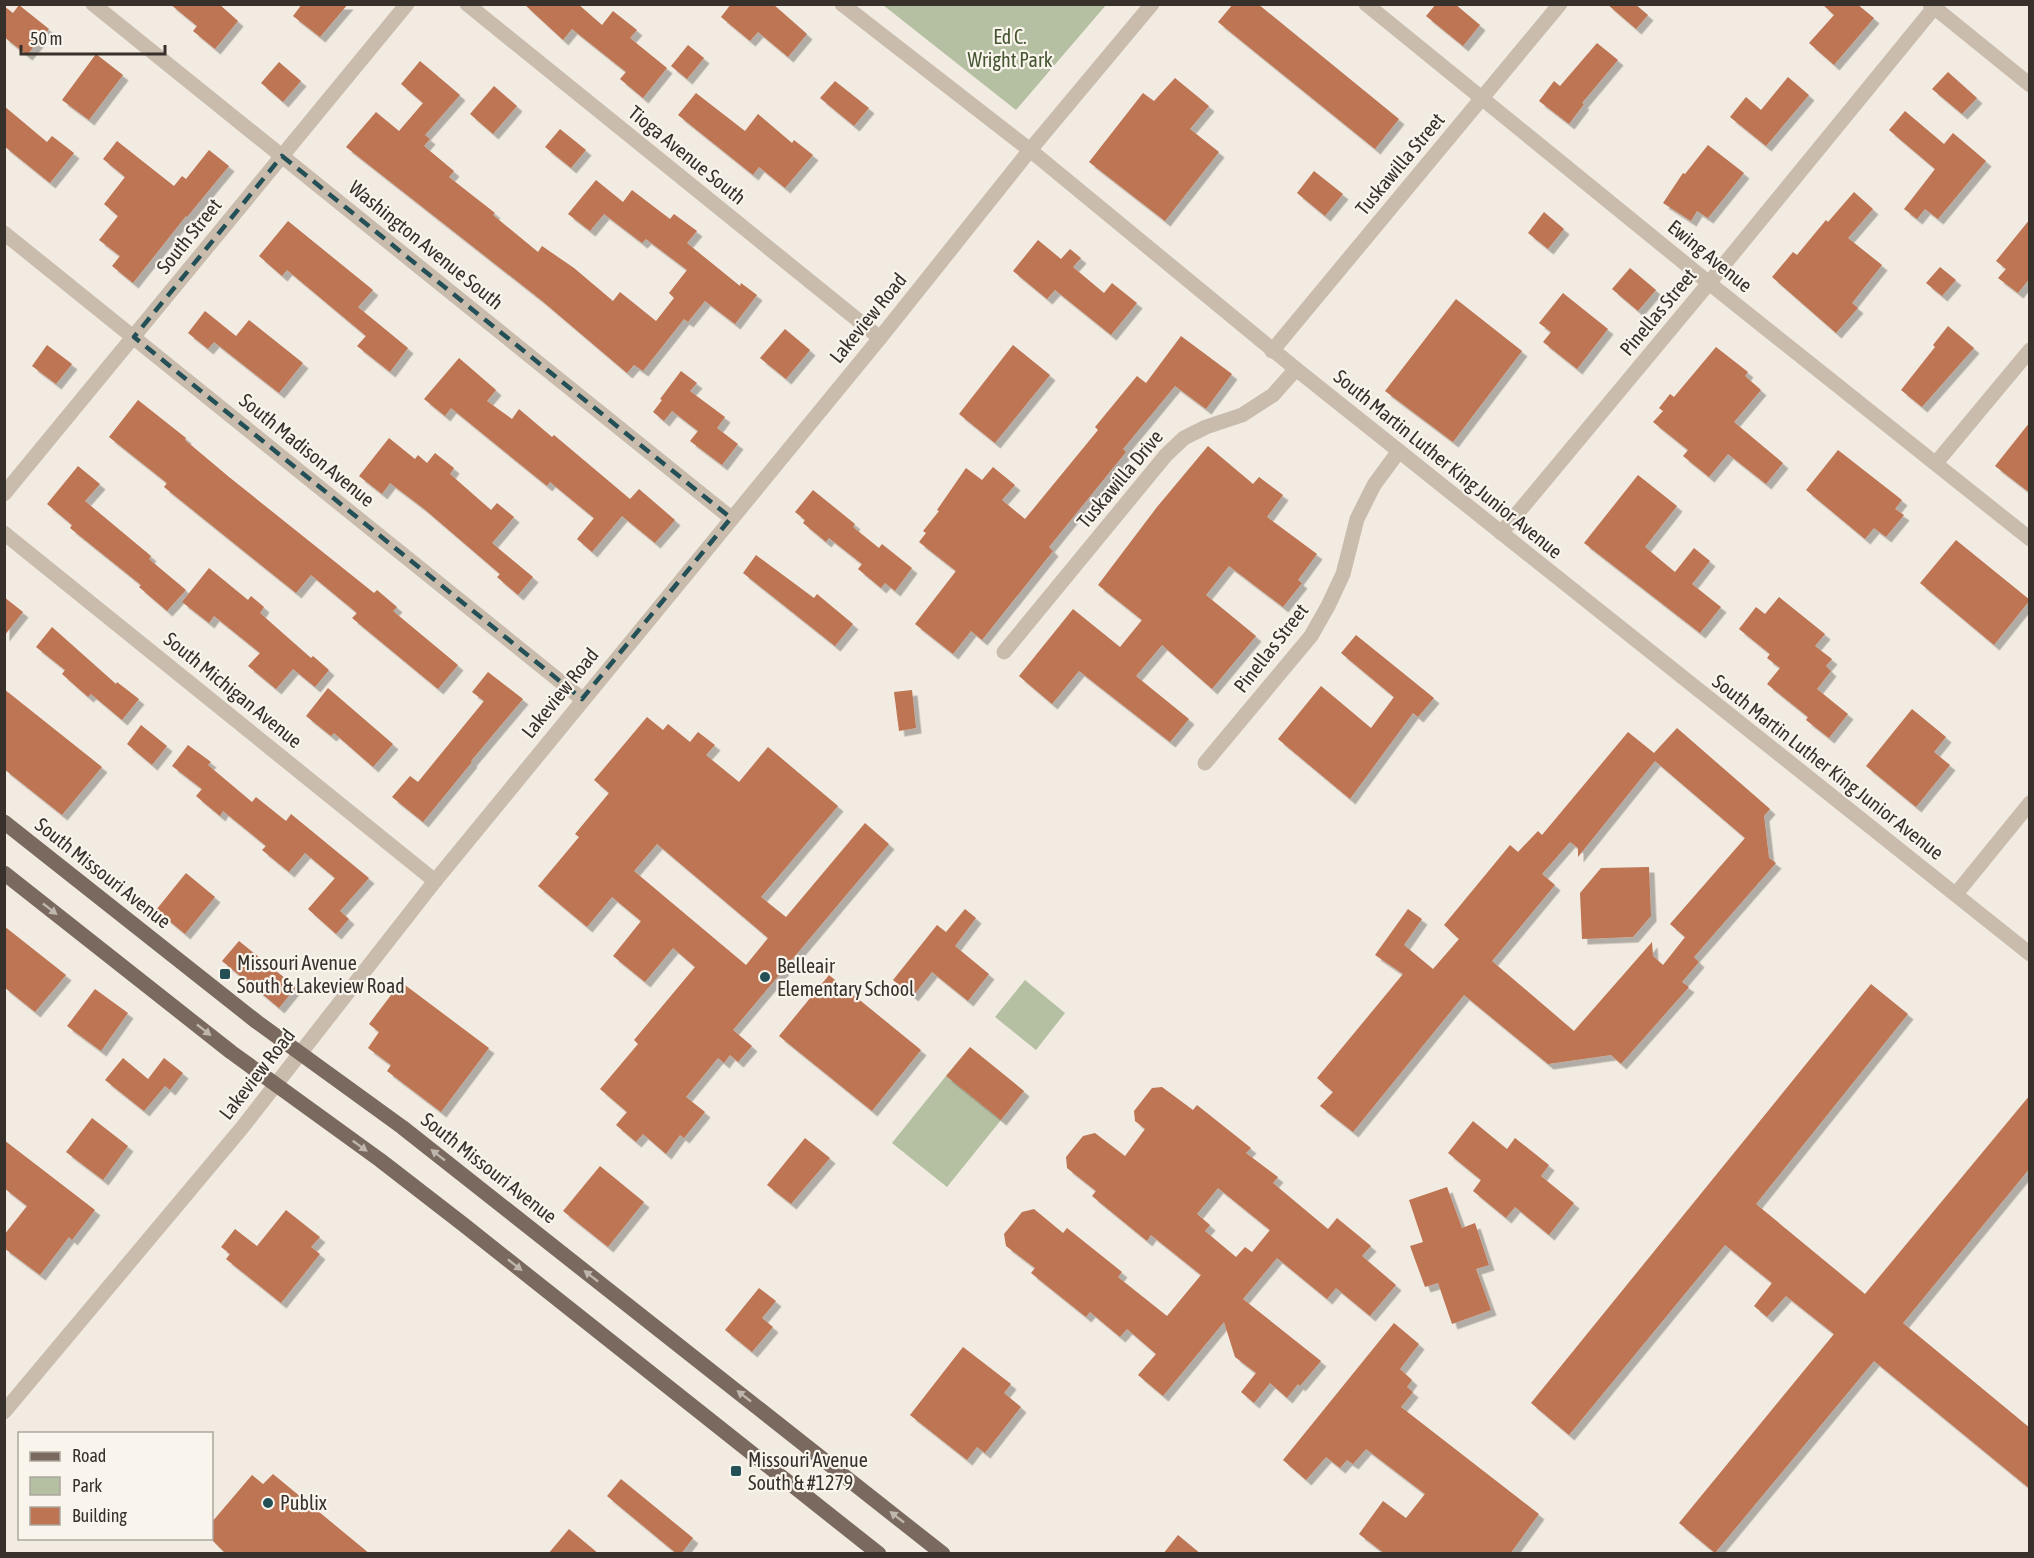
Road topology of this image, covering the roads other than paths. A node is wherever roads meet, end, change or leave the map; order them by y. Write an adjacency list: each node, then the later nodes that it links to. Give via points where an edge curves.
1 (93, 4): 12 (street, Washington Avenue South)
2 (407, 4): 12 (street, South Street)
3 (466, 4): 16 (street, Tioga Avenue South)
4 (842, 4): 11 (street, South Martin Luther King Junior Avenue)
5 (1152, 4): 11 (street, Lakeview Road)
6 (1366, 4): 10 (street, Ewing Avenue)
7 (1560, 4): 10 (street, Tuskawilla Street)
8 (1933, 6): 9 (street); 14 (street, Pinellas Street)
9 (2030, 85)
10 (1482, 98): 14 (street, Ewing Avenue); 18 (street, Tuskawilla Street)
11 (1030, 150): 16 (street, Lakeview Road); 18 (street, South Martin Luther King Junior Avenue)
12 (282, 156): 15 (street, South Street); 23 (street, Washington Avenue South)
13 (4, 233): 15 (street, South Madison Avenue)
14 (1709, 283): 21 (street, Ewing Avenue); 25 (street, Pinellas Street)
15 (134, 337): 22 (street, South Street); 28 (street, South Madison Avenue)
16 (880, 338): 23 (street, Lakeview Road)
17 (2030, 350): 21 (street)
18 (1272, 351): 19 (street, South Martin Luther King Junior Avenue)
19 (1296, 369): 20 (street, South Martin Luther King Junior Avenue); 27 (street, Tuskawilla Drive, via 1273,395 1242,415 1184,438 1166,455)
20 (1398, 451): 25 (street, South Martin Luther King Junior Avenue); 29 (street, Pinellas Street, via 1362,510 1343,574 1311,636)
21 (1936, 463): 26 (street, Ewing Avenue)
22 (4, 494)
23 (731, 518): 28 (street, Lakeview Road)
24 (4, 533): 33 (street, South Michigan Avenue)
25 (1501, 533): 34 (street, South Martin Luther King Junior Avenue)
26 (2030, 539)
27 (1004, 652)
28 (582, 699): 33 (street, Lakeview Road)
29 (1205, 764)
30 (2030, 803): 34 (street)
31 (4, 822): 36 (main road, South Missouri Avenue)
32 (4, 873): 37 (main road, one-way to 37)
33 (435, 880): 36 (street, Lakeview Road)
34 (1956, 894): 35 (street, South Martin Luther King Junior Avenue)
35 (2030, 954)
36 (300, 1052): 37 (street, Lakeview Road); 40 (main road, South Missouri Avenue, one-way to 36, via 402,1127)
37 (275, 1084): 38 (street, Lakeview Road); 39 (main road, one-way to 39, via 464,1225)
38 (7, 1404)
39 (879, 1554)
40 (943, 1554)

